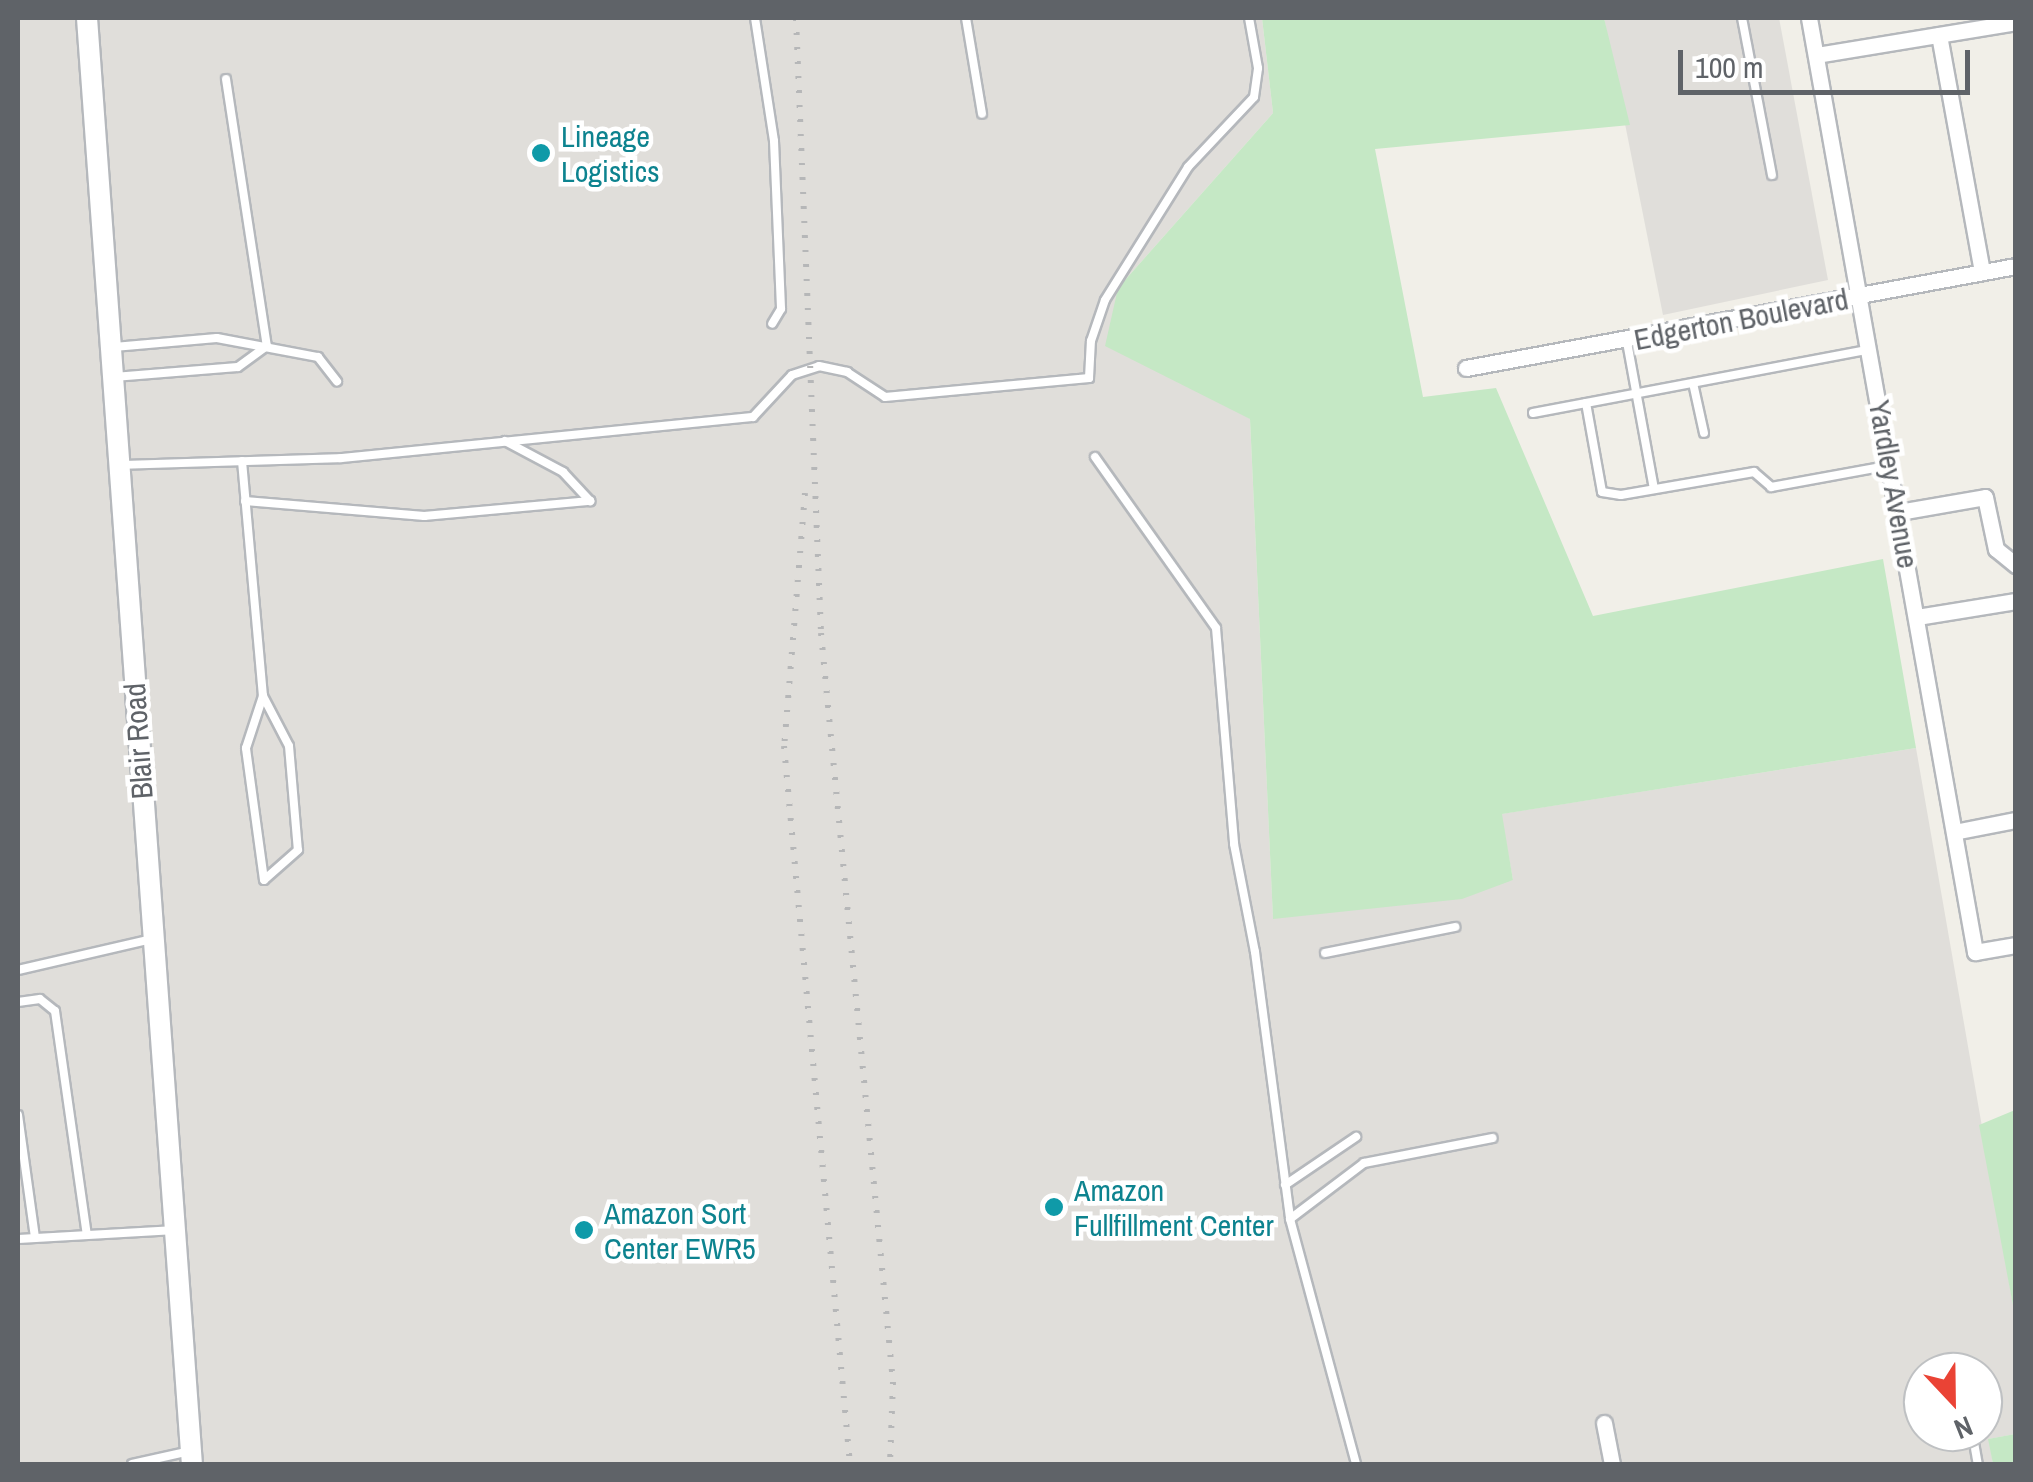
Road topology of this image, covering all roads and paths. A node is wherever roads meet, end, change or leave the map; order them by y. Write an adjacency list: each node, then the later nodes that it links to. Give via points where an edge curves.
1 (88, 18): 19 (street, Blair Road)
2 (755, 18): 16 (lane, via 774,141 782,308)
3 (966, 18): 11 (lane)
4 (1249, 18): 29 (lane, via 1258,68 1254,97 1188,167 1104,300 1089,378 885,397 847,372 819,366 792,375 753,417)
5 (1742, 18): 12 (lane)
6 (1809, 18): 9 (street, Yardley Avenue)
7 (2016, 22): 8 (street)
8 (1939, 35): 9 (street); 14 (street)
9 (1817, 56): 15 (street, Yardley Avenue)
10 (226, 80): 18 (lane)
11 (982, 114)
12 (1772, 176)
13 (2016, 266): 14 (street, Edgerton Boulevard)
14 (1982, 272): 15 (street, Edgerton Boulevard)
15 (1862, 294): 17 (street, Edgerton Boulevard); 20 (street, Yardley Avenue)
16 (772, 324)
17 (1627, 342): 21 (street, Edgerton Boulevard); 25 (lane)
18 (267, 346): 19 (lane, via 217,338); 22 (lane, via 238,367); 23 (lane, via 318,357)
19 (110, 347): 22 (street, Blair Road)
20 (1871, 349): 24 (lane); 33 (street, Yardley Avenue)
21 (1466, 368)
22 (112, 377): 32 (street, Blair Road)
23 (337, 381)
24 (1693, 383): 25 (lane); 28 (lane)
25 (1636, 393): 26 (lane); 34 (lane)
26 (1586, 403): 27 (lane); 34 (lane, via 1602,492)
27 (1533, 413)
28 (1704, 434)
29 (505, 441): 31 (lane); 35 (lane, via 563,472 590,502 424,516)
30 (1095, 457): 52 (lane, via 1216,628 1234,844)
31 (242, 461): 32 (lane); 35 (lane)
32 (118, 465): 44 (street, Blair Road)
33 (1891, 466): 34 (lane, via 1771,487 1754,472); 36 (street, Yardley Avenue)
34 (1654, 490)
35 (246, 501): 40 (lane)
36 (1899, 512): 37 (street, via 1985,497 1996,550); 39 (street, Yardley Avenue)
37 (2016, 565)
38 (2016, 601): 39 (street)
39 (1917, 617): 42 (street, Yardley Avenue)
40 (263, 696): 40 (lane, via 246,748 264,880 298,850 288,746)
41 (2016, 820): 42 (street)
42 (1954, 832): 45 (street, Yardley Avenue, via 1975,952)
43 (1455, 927): 46 (lane)
44 (152, 940): 47 (lane); 54 (street, Blair Road)
45 (2016, 945)
46 (1324, 952)
47 (18, 970)
48 (18, 1002): 55 (lane, via 40,999 54,1011)
49 (18, 1114): 56 (lane)
50 (1356, 1137): 52 (lane)
51 (1493, 1138): 53 (lane, via 1364,1163)
52 (1285, 1185): 53 (lane)
53 (1290, 1219): 61 (lane)
54 (172, 1230): 55 (lane); 59 (street, Blair Road)
55 (87, 1235): 56 (lane)
56 (35, 1238): 57 (lane)
57 (18, 1239)
58 (1604, 1424): 62 (street)
59 (191, 1458): 60 (lane)
60 (132, 1464)
61 (1356, 1464)
62 (1612, 1464)

